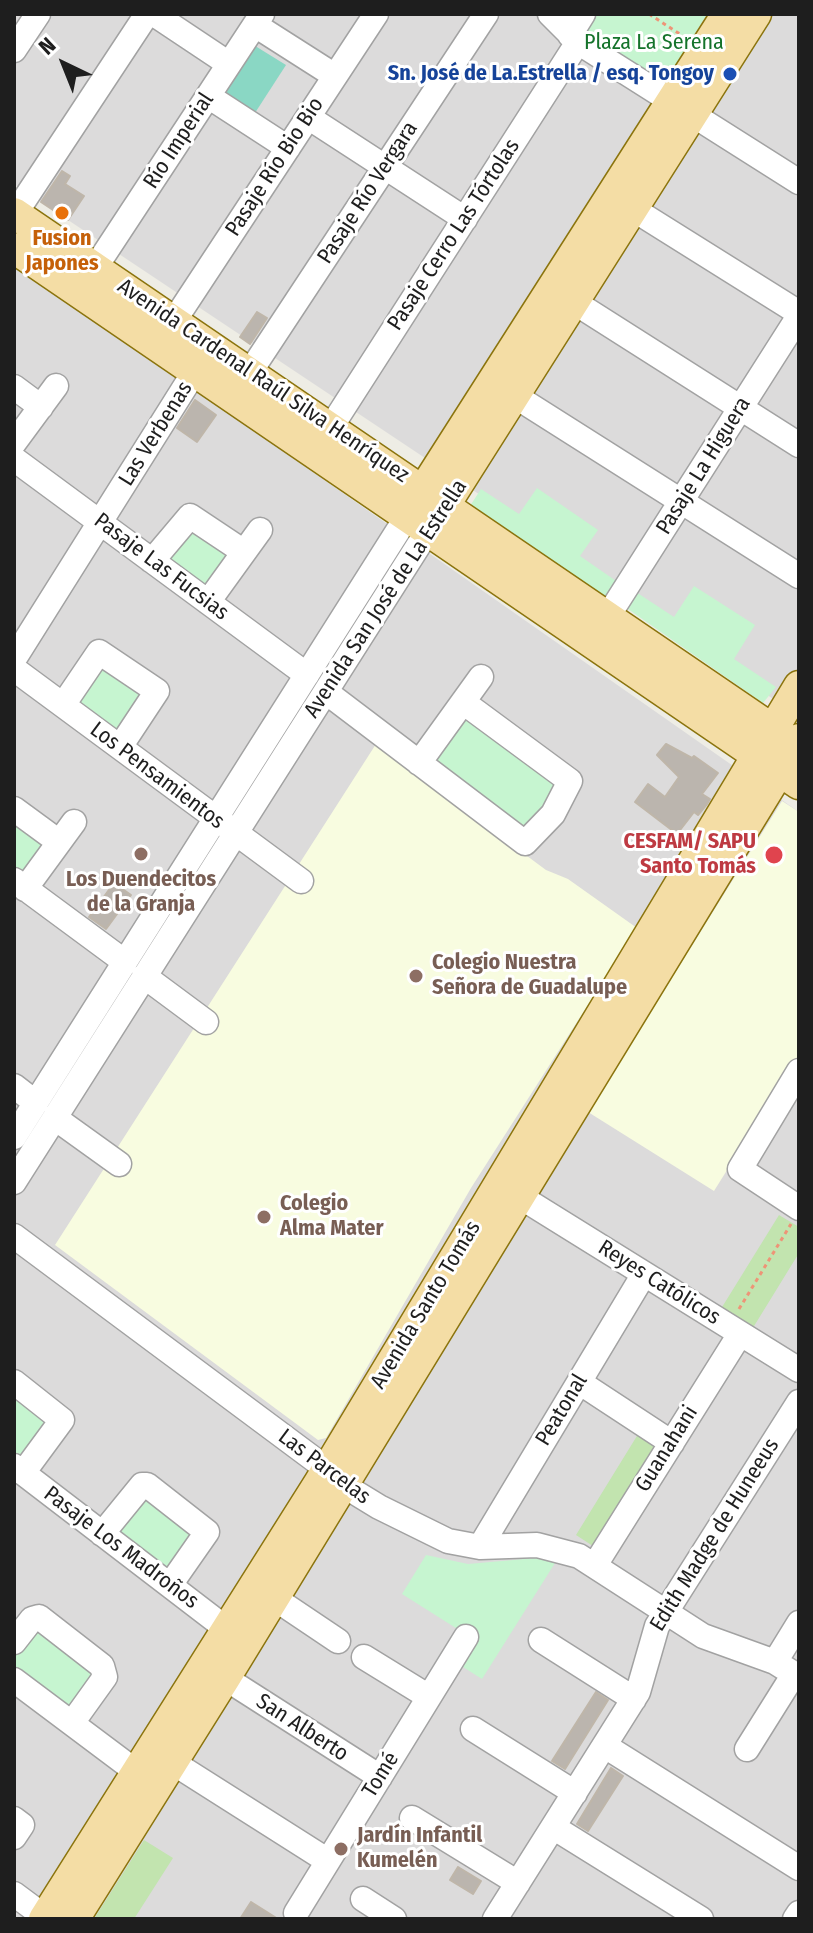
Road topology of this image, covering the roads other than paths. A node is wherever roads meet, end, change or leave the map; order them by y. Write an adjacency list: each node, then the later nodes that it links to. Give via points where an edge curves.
1 (38, 14): 12 (street)
2 (147, 14): 22 (street)
3 (154, 14): 13 (street)
4 (376, 14): 14 (street, Pasaje Río Bio Bio)
5 (486, 14): 19 (street, Pasaje Río Vergara)
6 (550, 14): 11 (street)
7 (583, 14): 11 (street, Pasaje Cerro Las Tórtolas)
8 (727, 14): 16 (main road, Avenida San José de La Estrella)
9 (756, 14): 16 (main road, Avenida San José de La Estrella)
10 (259, 19): 13 (street, Río Imperial); 14 (street)
11 (574, 39): 16 (street); 23 (street, Pasaje Cerro Las Tórtolas)
12 (14, 50)
13 (229, 64): 15 (street, Río Imperial)
14 (335, 76): 17 (street, Pasaje Río Bio Bio)
15 (208, 96): 18 (street); 25 (street, Río Imperial)
16 (682, 108): 20 (street); 21 (main road, Avenida San José de La Estrella); 41 (main road, Avenida San José de La Estrella)
17 (308, 117): 18 (street, Pasaje Río Bio Bio); 19 (street)
18 (288, 148): 28 (street, Pasaje Río Bio Bio)
19 (385, 167): 23 (street); 30 (street, Pasaje Río Vergara)
20 (799, 182)
21 (633, 209): 26 (main road, Avenida San José de La Estrella); 27 (street)
22 (14, 213): 25 (main road, Avenida Cardenal Raúl Silva Henríquez)
23 (465, 219): 36 (street, Pasaje Cerro Las Tórtolas)
24 (14, 248): 29 (main road, Avenida Cardenal Raúl Silva Henríquez)
25 (95, 268): 28 (main road, Avenida Cardenal Raúl Silva Henríquez)
26 (574, 302): 33 (main road, Avenida San José de La Estrella); 35 (street)
27 (799, 314): 35 (street, Pasaje La Higuera)
28 (174, 321): 30 (main road, Avenida Cardenal Raúl Silva Henríquez)
29 (195, 371): 41 (main road, Avenida Cardenal Raúl Silva Henríquez); 42 (street, Las Verbenas)
30 (250, 372): 36 (main road, Avenida Cardenal Raúl Silva Henríquez)
31 (56, 386): 34 (street)
32 (14, 387): 34 (street)
33 (515, 396): 40 (street); 41 (main road, Avenida San José de La Estrella)
34 (41, 407): 37 (street)
35 (741, 408): 38 (street); 40 (street, Pasaje La Higuera)
36 (331, 427): 41 (main road, Avenida Cardenal Raúl Silva Henríquez)
37 (14, 443)
38 (799, 445)
39 (14, 459): 42 (street, Pasaje Las Fucsias)
40 (681, 502): 46 (street); 48 (street, Pasaje La Higuera)
41 (427, 510): 48 (main road, Avenida Cardenal Raúl Silva Henríquez); 51 (street, Avenida San José de La Estrella); 54 (street, Avenida San José de La Estrella); 58 (main road, Avenida Cardenal Raúl Silva Henríquez)
42 (100, 522): 45 (street, Pasaje Las Fucsias); 49 (street, Las Verbenas)
43 (260, 530): 44 (street)
44 (244, 552): 45 (street, via 190,516); 47 (street)
45 (152, 561): 47 (street, Pasaje Las Fucsias)
46 (799, 576)
47 (208, 602): 51 (street, Pasaje Las Fucsias)
48 (608, 616): 58 (main road, Avenida Cardenal Raúl Silva Henríquez)
49 (14, 659)
50 (14, 669): 56 (street, Los Pensamientos)
51 (307, 675): 62 (street, Avenida San José de La Estrella)
52 (481, 677): 55 (street)
53 (799, 686): 58 (main road, Avenida Santo Tomás)
54 (326, 692): 59 (street); 62 (street, Avenida San José de La Estrella)
55 (463, 702): 59 (street); 59 (street, via 570,781 553,814 525,843)
56 (63, 705): 57 (street, Los Pensamientos); 57 (street, via 99,652 157,691)
57 (120, 747): 62 (street, Los Pensamientos)
58 (784, 753): 75 (main road, Avenida Santo Tomás); 86 (main road, Avenida Santo Tomás)
59 (419, 763)
60 (14, 809): 63 (street)
61 (74, 822): 63 (street)
62 (225, 826): 64 (street, Los Pensamientos); 66 (street, Avenida San José de La Estrella)
63 (59, 842): 65 (street)
64 (301, 881)
65 (20, 885): 66 (street)
66 (135, 969): 67 (street); 71 (street, Avenida San José de La Estrella)
67 (206, 1022)
68 (799, 1071): 70 (street)
69 (14, 1086): 71 (street)
70 (790, 1107): 76 (street, via 740,1169)
71 (45, 1110): 72 (street, Avenida San José de La Estrella); 73 (street); 74 (street, Avenida San José de La Estrella)
72 (14, 1137)
73 (119, 1164)
74 (14, 1182)
75 (519, 1196): 78 (street, Reyes Católicos); 86 (main road, Avenida Santo Tomás)
76 (795, 1216)
77 (14, 1236): 86 (street, Las Parcelas)
78 (644, 1274): 79 (street, Reyes Católicos); 82 (street, Peatonal)
79 (734, 1330): 80 (street, Reyes Católicos); 84 (street, Guanahani)
80 (799, 1370)
81 (14, 1382): 85 (street, via 62,1420)
82 (579, 1382): 84 (street); 88 (street, Peatonal)
83 (798, 1405): 92 (street, Edith Madge de Huneeus)
84 (672, 1443): 89 (street, Guanahani)
85 (18, 1469): 87 (street, Pasaje Los Madroños)
86 (335, 1477): 88 (street, Las Parcelas, via 420,1530); 91 (main road, Avenida Santo Tomás); 94 (main road, Avenida Santo Tomás)
87 (102, 1534): 90 (street, Pasaje Los Madroños); 90 (street, via 142,1485 159,1493 207,1532)
88 (480, 1547): 89 (street, Las Parcelas, via 549,1546)
89 (595, 1565): 92 (street, Las Parcelas)
90 (170, 1585): 94 (street, Pasaje Los Madroños)
91 (274, 1598): 97 (street); 101 (main road, Avenida Santo Tomás)
92 (665, 1612): 100 (street, Las Parcelas, via 715,1642); 104 (street, Edith Madge de Huneeus, via 651,1638)
93 (799, 1623): 100 (street)
94 (228, 1630): 110 (main road, Avenida Santo Tomás)
95 (466, 1637): 103 (street, Tomé)
96 (541, 1640): 104 (street)
97 (338, 1641)
98 (14, 1642): 105 (street, via 39,1617 102,1666 105,1677)
99 (364, 1657): 103 (street)
100 (789, 1671): 108 (street)
101 (225, 1678): 109 (main road, Avenida Santo Tomás); 111 (street, San Alberto)
102 (14, 1680): 105 (street)
103 (429, 1697): 111 (street, Tomé)
104 (634, 1699): 107 (street, Edith Madge de Huneeus)
105 (72, 1723): 110 (street)
106 (473, 1729): 112 (street)
107 (605, 1746): 112 (street, Edith Madge de Huneeus); 118 (street)
108 (747, 1749)
109 (172, 1762): 117 (street); 125 (main road, Avenida Santo Tomás)
110 (138, 1773): 125 (main road, Avenida Santo Tomás)
111 (380, 1777): 117 (street, Tomé)
112 (575, 1793): 115 (street, Edith Madge de Huneeus)
113 (412, 1818): 119 (street)
114 (14, 1819): 116 (street, via 22,1825)
115 (553, 1827): 119 (street, Edith Madge de Huneeus); 127 (street)
116 (14, 1837)
117 (328, 1861): 122 (street, Tomé)
118 (799, 1868)
119 (518, 1883): 124 (street, Edith Madge de Huneeus)
120 (14, 1894): 125 (street)
121 (363, 1899): 126 (street)
122 (296, 1913)
123 (799, 1913): 128 (street)
124 (506, 1915)
125 (54, 1918)
126 (394, 1919)
127 (701, 1919)
128 (795, 1919)

